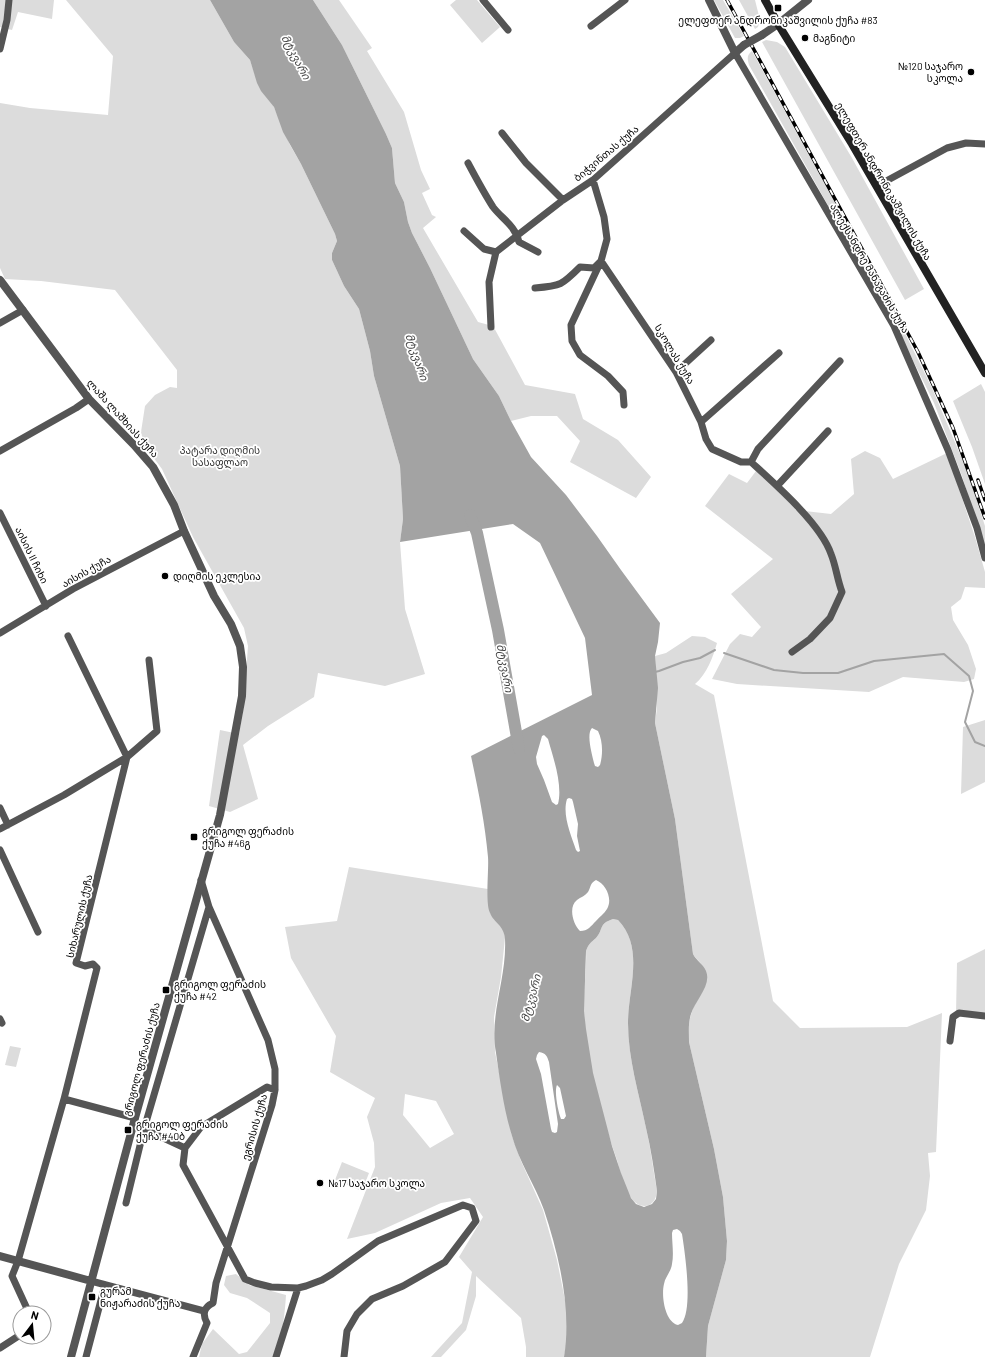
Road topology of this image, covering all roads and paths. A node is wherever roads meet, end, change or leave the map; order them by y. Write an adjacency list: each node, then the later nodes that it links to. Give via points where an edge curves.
1 (9, 0): 10 (street)
2 (483, 0): 9 (street)
3 (625, 0): 8 (street)
4 (710, 0): 11 (street, ალექსანდრე მანაგაძის ქუჩა)
5 (765, 0): 7 (main road, ელეფთერ ანდრონიკაშვილის ქუჩა)
6 (808, 0): 7 (street)
7 (778, 24): 11 (street, bridge); 16 (main road, ელეფთერ ანდრონიკაშვილის ქუჩა)
8 (591, 26)
9 (508, 30)
10 (0, 49)
11 (735, 53): 15 (street, ბიჭვინთას ქუჩა); 42 (street, ალექსანდრე მანაგაძის ქუჩა, via 894,326 948,450)
12 (502, 133): 17 (street, via 526,163)
13 (985, 144): 16 (street, via 966,143 947,148)
14 (468, 163): 19 (street, via 494,208)
15 (593, 180): 17 (street, ბიჭვინთას ქუჩა); 22 (street, via 604,217 606,239)
16 (877, 186): 32 (main road, ელეფთერ ანდრონიკაშვილის ქუჩა)
17 (563, 200): 19 (street, ბიჭვინთას ქუჩა)
18 (464, 231): 20 (street, via 484,249)
19 (518, 237): 20 (street, ბიჭვინთას ქუჩა); 21 (street, via 519,242)
20 (496, 252): 27 (street, via 489,282)
21 (538, 252)
22 (600, 261): 24 (street, via 594,268 580,267 565,282 556,286); 31 (street, სკოლას ქუჩა); 34 (street, via 571,325 572,341 580,355 608,376 623,392)
23 (0, 280): 25 (street, ლაშა ლაშხიას ქუჩა)
24 (536, 288)
25 (23, 310): 26 (street); 33 (street, ლაშა ლაშხიას ქუჩა)
26 (0, 323)
27 (491, 327)
28 (711, 340): 31 (street)
29 (779, 353): 35 (street)
30 (840, 361): 38 (street, via 758,449)
31 (676, 372): 35 (street, სკოლას ქუჩა)
32 (985, 373)
33 (89, 399): 37 (street); 41 (street, ლაშა ლაშხიას ქუჩა, via 154,467)
34 (624, 405)
35 (701, 422): 38 (street, სკოლას ქუჩა, via 712,449 741,462)
36 (828, 431): 39 (street)
37 (0, 451)
38 (751, 462): 39 (street)
39 (777, 486): 46 (street, via 822,536 831,553 842,592 830,618 810,639)
40 (0, 513): 43 (street, აისის II ჩიხი)
41 (184, 531): 43 (street, აისის ქუჩა, via 100,574); 48 (street, ლაშა ლაშხიას ქუჩა, via 240,646 243,667)
42 (985, 558)
43 (46, 606): 44 (street, აისის ქუჩა)
44 (0, 633)
45 (68, 636): 49 (street)
46 (792, 652)
47 (149, 660): 49 (street, via 157,731)
48 (242, 696): 54 (street, გრიგოლ ფერაძის ქუჩა, via 223,803)
49 (127, 758): 51 (street); 60 (street, სიხარულის ქუჩა, via 76,963 85,966 94,964 98,968)
50 (0, 808): 51 (street)
51 (8, 825): 52 (street)
52 (0, 829)
53 (0, 850): 56 (street)
54 (201, 880): 55 (street, ეგრისის ქუჩა); 61 (street, გრიგოლ ფერაძის ქუჩა)
55 (209, 907): 59 (street, ეგრისის ქუჩა, via 268,1040 275,1069); 62 (street)
56 (38, 932)
57 (985, 1016): 58 (street, via 959,1013 953,1018)
58 (950, 1041)
59 (275, 1090): 63 (street, via 266,1087 201,1127); 65 (street, ეგრისის ქუჩა)
60 (64, 1099): 61 (street); 67 (street, სიხარულის ქუჩა)
61 (134, 1123): 62 (street); 68 (street, გრიგოლ ფერაძის ქუჩა)
62 (144, 1129): 63 (street); 64 (street)
63 (184, 1148): 65 (street, via 183,1165)
64 (126, 1203)
65 (228, 1247): 70 (street, via 245,1279 270,1287); 72 (street, ეგრისის ქუჩა, via 216,1283 213,1303)
66 (0, 1256): 67 (street)
67 (18, 1261): 68 (street); 71 (street, სიხარულის ქუჩა, via 12,1276)
68 (91, 1281): 69 (street); 75 (street, გრიგოლ ფერაძის ქუჩა)
69 (105, 1284): 72 (street); 76 (street)
70 (298, 1288): 78 (street); 79 (street, via 322,1280 378,1241 463,1205 472,1208 476,1221 445,1262 403,1286 372,1299 357,1314 347,1331)
71 (25, 1305)
72 (204, 1311): 77 (street, via 207,1323)
73 (12, 1340): 74 (street)
74 (0, 1348)
75 (71, 1357)
76 (86, 1357)
77 (194, 1357)
78 (276, 1357)
79 (344, 1357)

